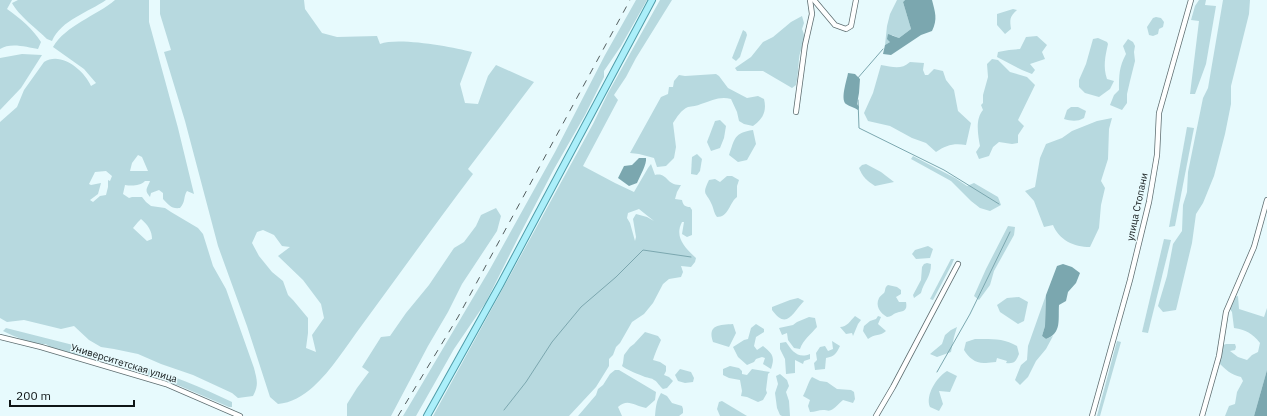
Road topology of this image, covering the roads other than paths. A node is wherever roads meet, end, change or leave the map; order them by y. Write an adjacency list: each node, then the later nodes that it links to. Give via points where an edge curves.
1 (652, 0): 11 (main road)
2 (810, 0): 6 (street, via 812,14 805,44)
3 (814, 0): 4 (street, via 835,25 846,29 851,26)
4 (856, 0)
5 (1191, 0): 13 (street, улица Стопани, via 1159,113 1157,155 1149,202)
6 (796, 112)
7 (1267, 200): 14 (street, via 1254,247 1226,312 1218,356)
8 (958, 264): 12 (street)
9 (0, 337): 10 (street, Университетская улица, via 166,384)
10 (240, 416)
11 (427, 416)
12 (876, 416)
13 (1092, 416)
14 (1202, 416)

